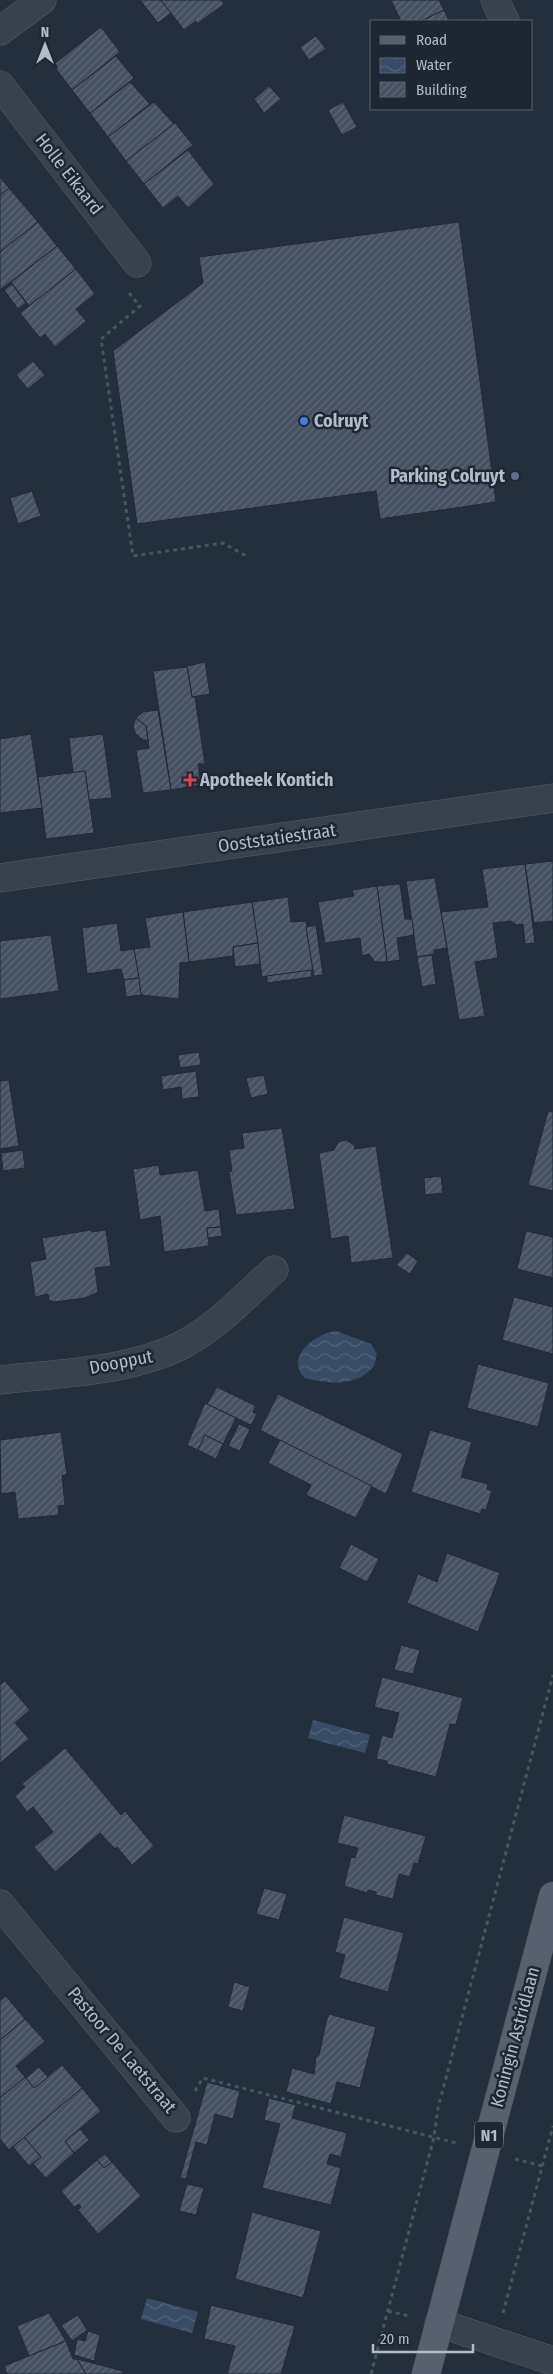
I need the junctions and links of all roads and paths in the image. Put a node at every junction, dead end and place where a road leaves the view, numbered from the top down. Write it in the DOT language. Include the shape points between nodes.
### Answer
graph roads {
  1 [pos="42,0"];
  2 [pos="495,0"];
  3 [pos="504,20"];
  4 [pos="0,31"];
  5 [pos="0,85"];
  6 [pos="135,260"];
  7 [pos="248,557"];
  8 [pos="553,798"];
  9 [pos="0,878"];
  10 [pos="274,1270"];
  11 [pos="0,1380"];
  12 [pos="553,1674"];
  13 [pos="553,1896"];
  14 [pos="0,1904"];
  15 [pos="176,2118"];
  16 [pos="553,2126"];
  17 [pos="434,2137"];
  18 [pos="439,2323"];
  19 [pos="495,2343"];
  20 [pos="553,2361"];
  21 [pos="371,2374"];
  22 [pos="426,2374"];
  1 -- 4 [label="street"];
  2 -- 3 [label="street"];
  5 -- 6 [label="street, Holle Eikaard"];
  6 -- 7 [label="path" via="113,274 140,306 101,338 133,556 224,543"];
  8 -- 9 [label="street, Ooststatiestraat"];
  10 -- 11 [label="street, Doopput" via="214,1323 184,1344 150,1360"];
  12 -- 17 [label="path" via="438,2108"];
  13 -- 18 [label="main road, Koningin Astridlaan / N1"];
  14 -- 15 [label="street, Pastoor De Laetstraat"];
  15 -- 17 [label="path, Pastoor De Laetstraat" via="203,2078"];
  16 -- 19 [label="path"];
  17 -- 21 [label="path"];
  18 -- 19 [label="street"];
  18 -- 22 [label="main road, Koningin Astridlaan / N1"];
  19 -- 20 [label="street"];
}
